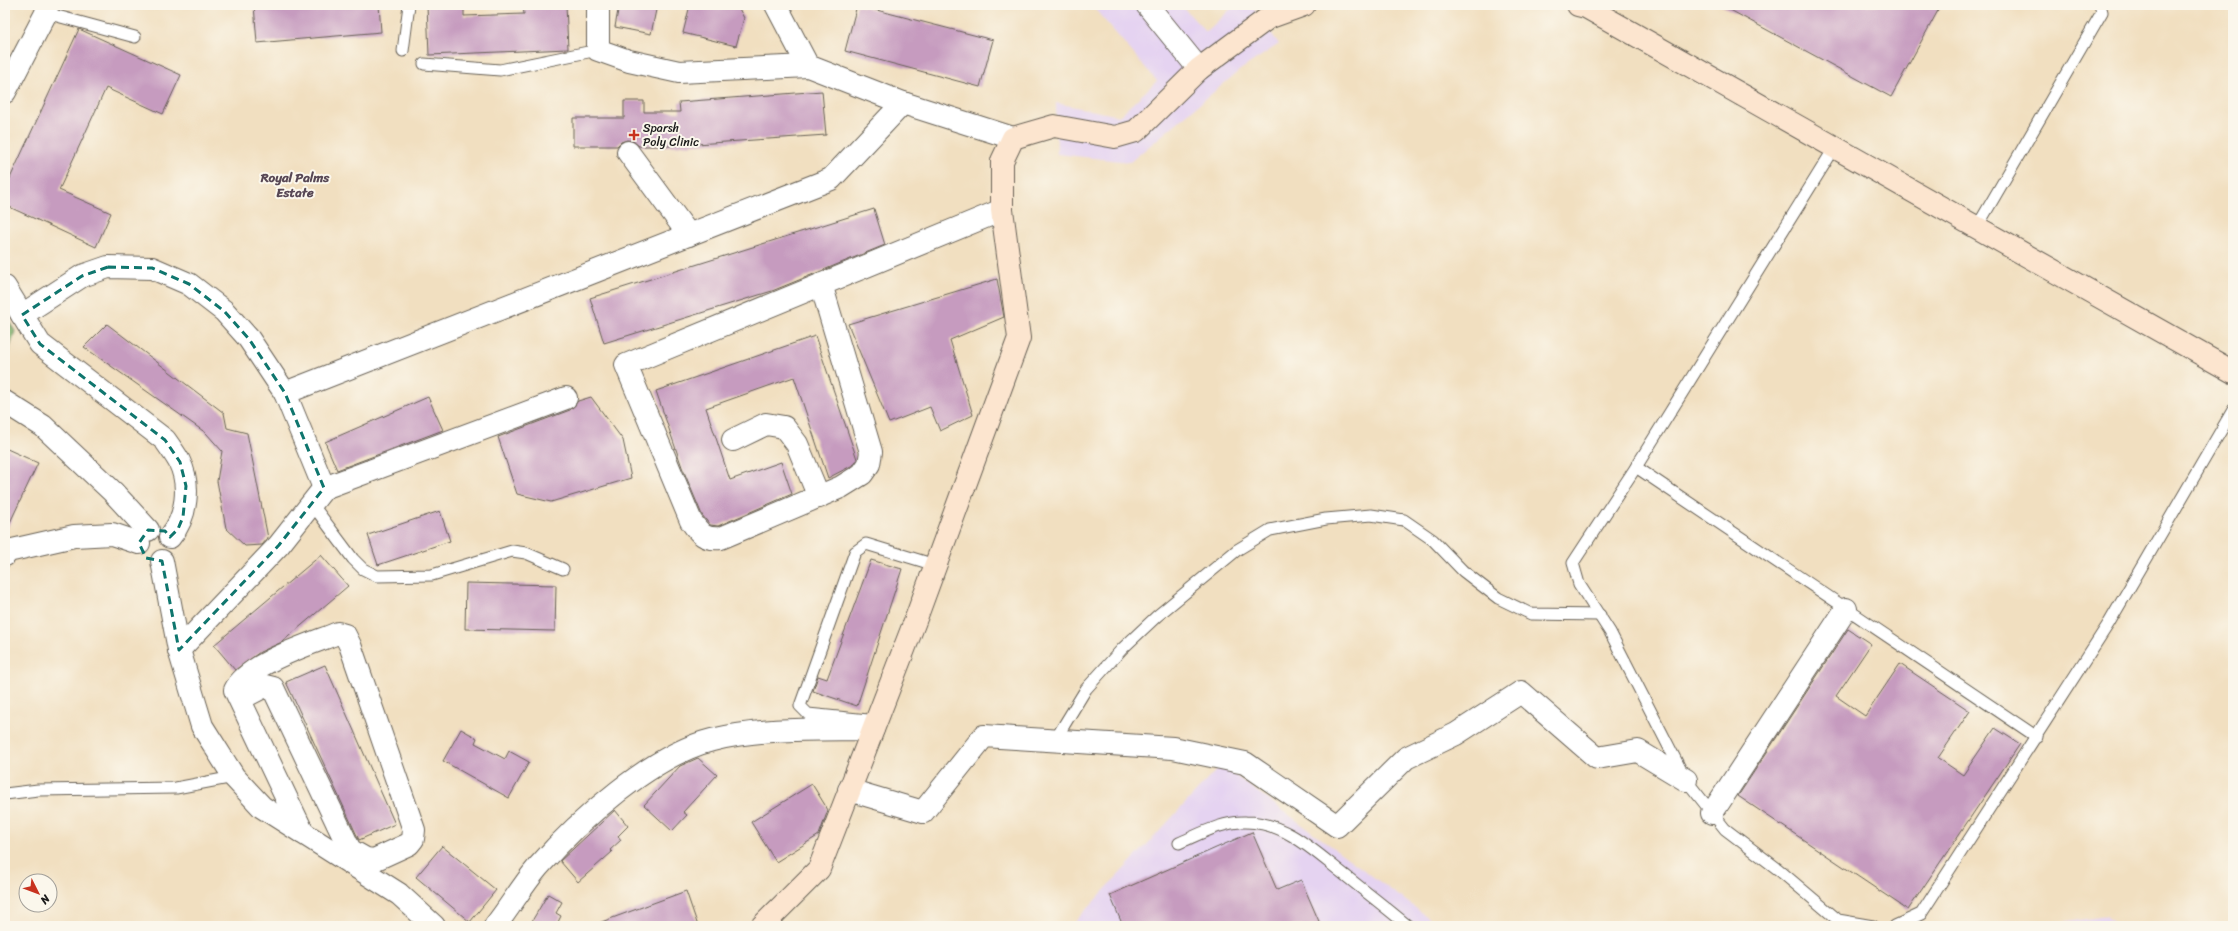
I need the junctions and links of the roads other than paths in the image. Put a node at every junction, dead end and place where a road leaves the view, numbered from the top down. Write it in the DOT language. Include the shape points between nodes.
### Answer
graph roads {
  1 [pos="409,5"];
  2 [pos="598,5"];
  3 [pos="776,5"];
  4 [pos="1147,5"];
  5 [pos="1304,5"];
  6 [pos="1578,5"];
  7 [pos="2100,5"];
  8 [pos="46,9"];
  9 [pos="135,37"];
  10 [pos="598,50"];
  11 [pos="404,51"];
  12 [pos="424,64"];
  13 [pos="808,66"];
  14 [pos="1199,69"];
  15 [pos="5,92"];
  16 [pos="903,103"];
  17 [pos="1013,138"];
  18 [pos="1835,147"];
  19 [pos="628,152"];
  20 [pos="1002,210"];
  21 [pos="1977,227"];
  22 [pos="689,235"];
  23 [pos="821,284"];
  24 [pos="5,287"];
  25 [pos="22,315"];
  26 [pos="2233,372"];
  27 [pos="285,393"];
  28 [pos="566,398"];
  29 [pos="5,402"];
  30 [pos="2233,410"];
  31 [pos="733,440"];
  32 [pos="1636,467"];
  33 [pos="318,496"];
  34 [pos="819,497"];
  35 [pos="144,537"];
  36 [pos="170,537"];
  37 [pos="5,554"];
  38 [pos="162,561"];
  39 [pos="935,565"];
  40 [pos="562,569"];
  41 [pos="1846,609"];
  42 [pos="1600,615"];
  43 [pos="179,650"];
  44 [pos="240,698"];
  45 [pos="874,725"];
  46 [pos="2036,738"];
  47 [pos="1055,740"];
  48 [pos="234,777"];
  49 [pos="1686,780"];
  50 [pos="849,790"];
  51 [pos="5,794"];
  52 [pos="1712,813"];
  53 [pos="303,833"];
  54 [pos="1179,843"];
  55 [pos="434,926"];
  56 [pos="495,926"];
  57 [pos="762,926"];
  58 [pos="1408,926"];
  59 [pos="1873,926"];
  60 [pos="1895,926"];
  1 -- 11 [label="lane"];
  2 -- 10 [label="street"];
  3 -- 13 [label="street"];
  4 -- 14 [label="street"];
  5 -- 14 [label="street" via="1268,18"];
  6 -- 18 [label="street" via="1586,7"];
  7 -- 21 [label="lane" via="2102,12"];
  8 -- 9 [label="lane"];
  8 -- 15 [label="street"];
  10 -- 12 [label="lane" via="500,70"];
  10 -- 13 [label="street" via="629,61 679,72"];
  13 -- 16 [label="street"];
  14 -- 17 [label="street" via="1136,130 1115,137 1054,126"];
  16 -- 17 [label="street"];
  16 -- 22 [label="street" via="831,179"];
  17 -- 20 [label="street" via="1002,161"];
  18 -- 21 [label="street"];
  18 -- 32 [label="lane"];
  19 -- 22 [label="street"];
  20 -- 23 [label="street"];
  20 -- 39 [label="street" via="1019,338"];
  21 -- 26 [label="street"];
  22 -- 27 [label="street"];
  23 -- 34 [label="street" via="871,452 869,464 862,474"];
  23 -- 34 [label="street" via="626,365 685,508 701,535 709,539 721,538"];
  24 -- 25 [label="street"];
  25 -- 27 [label="street" via="82,276 108,267 152,268 189,284 224,311 248,339"];
  25 -- 36 [label="street" via="40,344 165,440 180,462 186,486 183,518"];
  27 -- 33 [label="street"];
  28 -- 33 [label="street"];
  29 -- 35 [label="street" via="42,426 113,492"];
  30 -- 46 [label="lane" via="2109,623"];
  31 -- 34 [label="street" via="766,424 784,427 797,444"];
  32 -- 41 [label="lane"];
  32 -- 42 [label="lane" via="1573,563 1579,584"];
  33 -- 40 [label="lane" via="353,559 363,569 376,576 432,575 512,551 526,553"];
  33 -- 43 [label="street" via="279,545"];
  35 -- 36 [label="street" via="156,528 165,531"];
  35 -- 37 [label="street" via="112,534 74,536 8,551"];
  35 -- 38 [label="street" via="140,552 146,558"];
  36 -- 38 [label="street" via="172,546"];
  38 -- 43 [label="street"];
  39 -- 45 [label="street"];
  39 -- 45 [label="lane" via="866,544 855,552 800,706 808,714"];
  41 -- 46 [label="lane"];
  41 -- 52 [label="street"];
  42 -- 47 [label="lane" via="1531,614 1498,598 1463,570 1433,540 1404,520 1371,515 1326,519 1270,530 1236,550 1156,616 1122,649 1086,689"];
  42 -- 49 [label="lane"];
  43 -- 48 [label="street" via="202,726"];
  44 -- 44 [label="street" via="236,690 238,683 268,662 338,633 345,635 414,830 413,839 409,844 374,860 366,859 350,850 273,688 265,686"];
  44 -- 53 [label="street"];
  45 -- 50 [label="street"];
  45 -- 56 [label="street" via="771,730 712,740 672,754 589,816 538,868"];
  46 -- 60 [label="lane" via="1921,914"];
  47 -- 49 [label="street" via="1173,748 1245,763 1337,826 1406,758 1456,734 1521,692 1597,758 1638,751"];
  47 -- 50 [label="street" via="984,736 923,812"];
  48 -- 51 [label="lane" via="176,788 38,790"];
  48 -- 53 [label="street" via="262,807"];
  49 -- 52 [label="lane"];
  50 -- 57 [label="street" via="819,870"];
  52 -- 59 [label="lane" via="1725,829 1838,920"];
  53 -- 55 [label="street" via="399,894"];
  54 -- 58 [label="lane" via="1215,828 1245,822 1270,825 1292,835 1313,850"];
}
